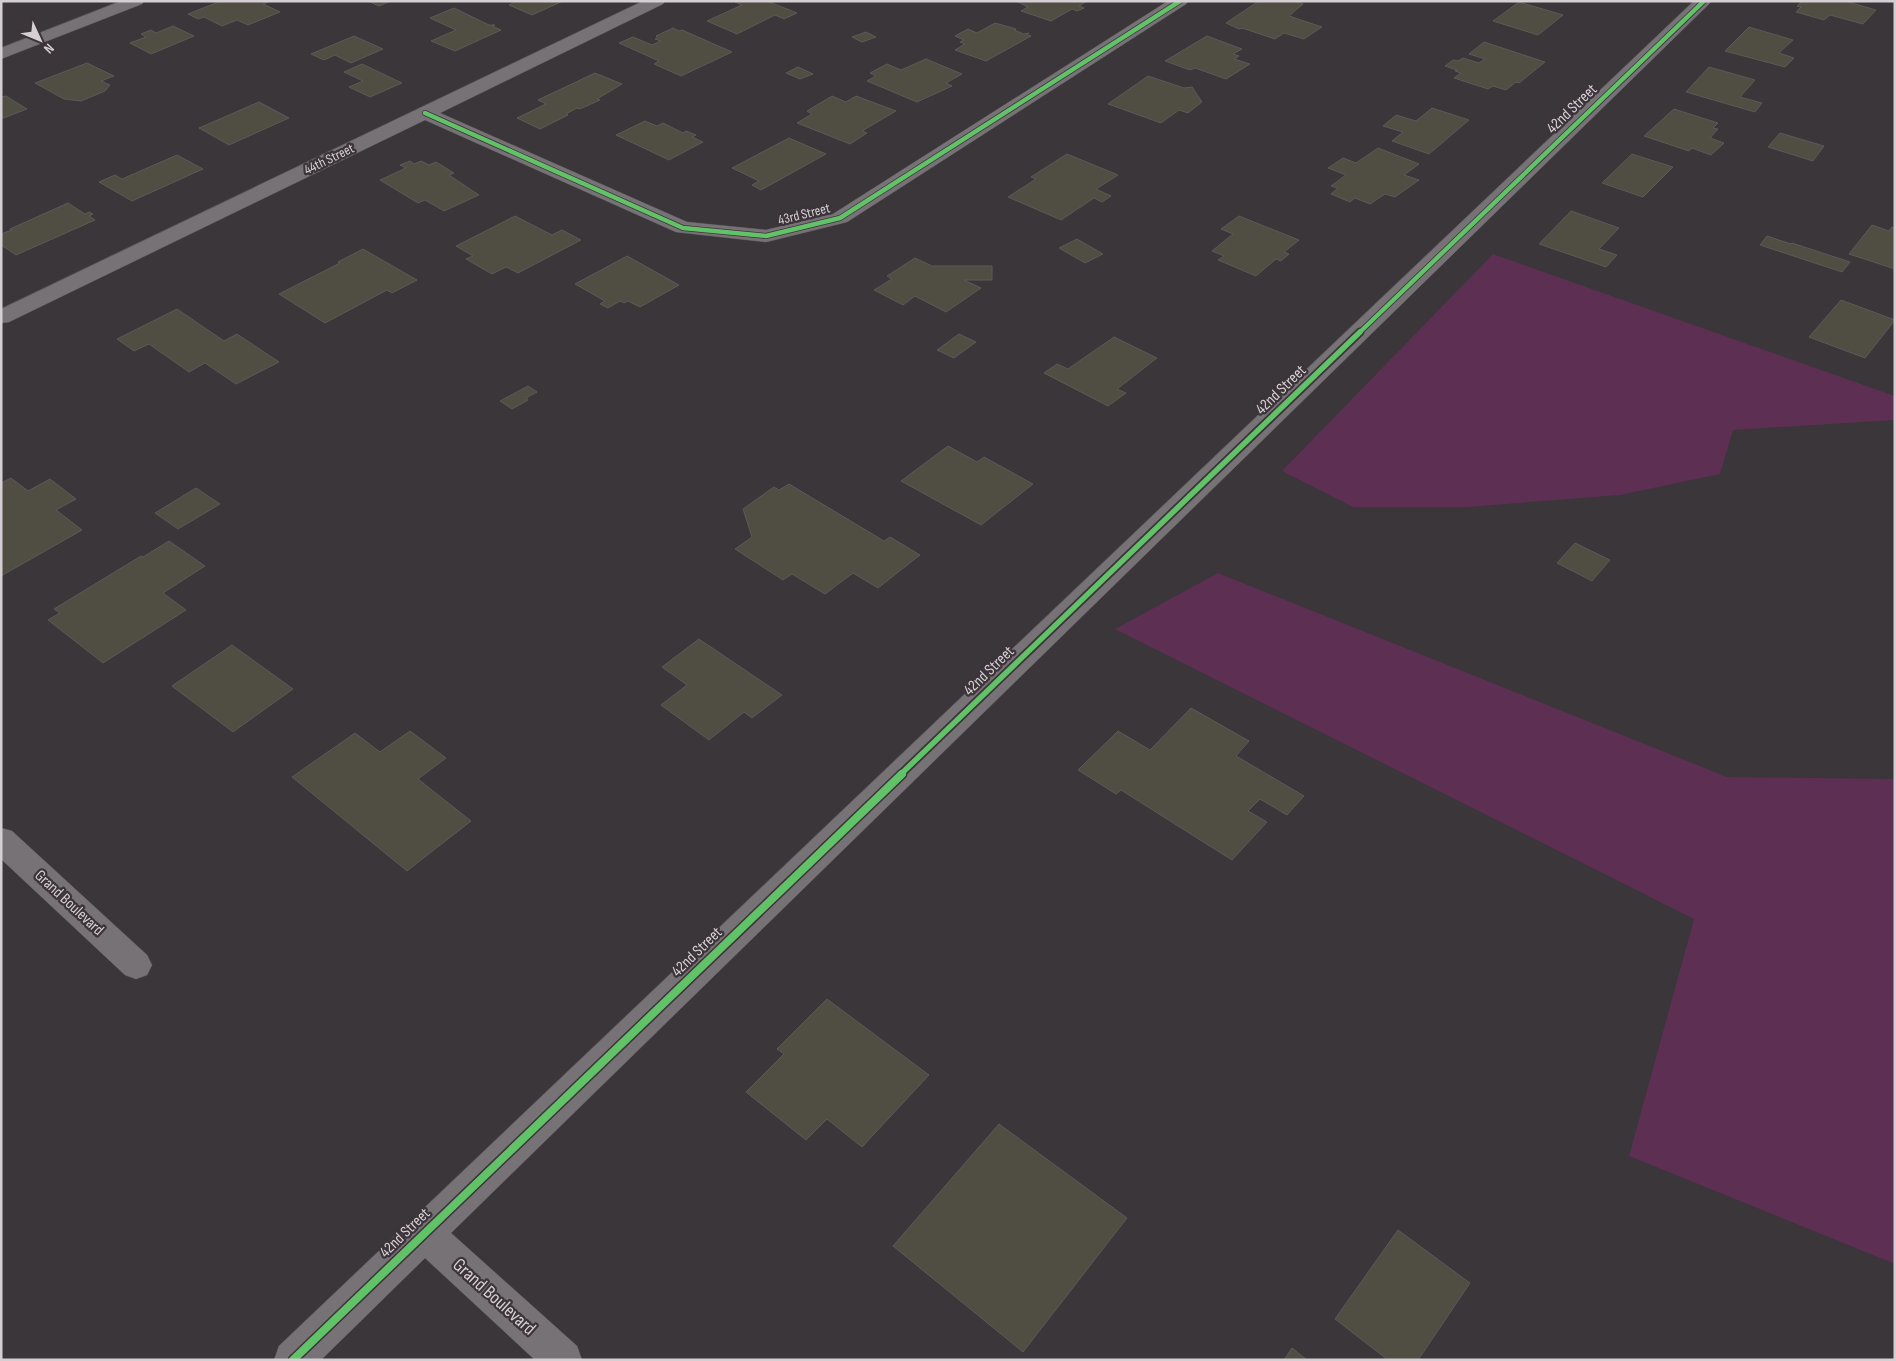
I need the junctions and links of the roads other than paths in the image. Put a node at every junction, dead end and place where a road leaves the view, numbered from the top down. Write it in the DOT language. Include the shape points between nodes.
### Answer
graph roads {
  1 [pos="136,1"];
  2 [pos="657,1"];
  3 [pos="1180,1"];
  4 [pos="1704,1"];
  5 [pos="1,54"];
  6 [pos="425,113"];
  7 [pos="1,317"];
  8 [pos="1,840"];
  9 [pos="136,965"];
  10 [pos="425,1234"];
  11 [pos="292,1360"];
  12 [pos="563,1360"];
  1 -- 5 [label="street"];
  2 -- 6 [label="street, 44th Street"];
  3 -- 6 [label="street, 43rd Street" via="840,218 766,236 683,228"];
  4 -- 10 [label="street, 42nd Street"];
  6 -- 7 [label="street, 44th Street"];
  8 -- 9 [label="street, Grand Boulevard"];
  10 -- 11 [label="street, 42nd Street"];
  10 -- 12 [label="street, Grand Boulevard"];
}
